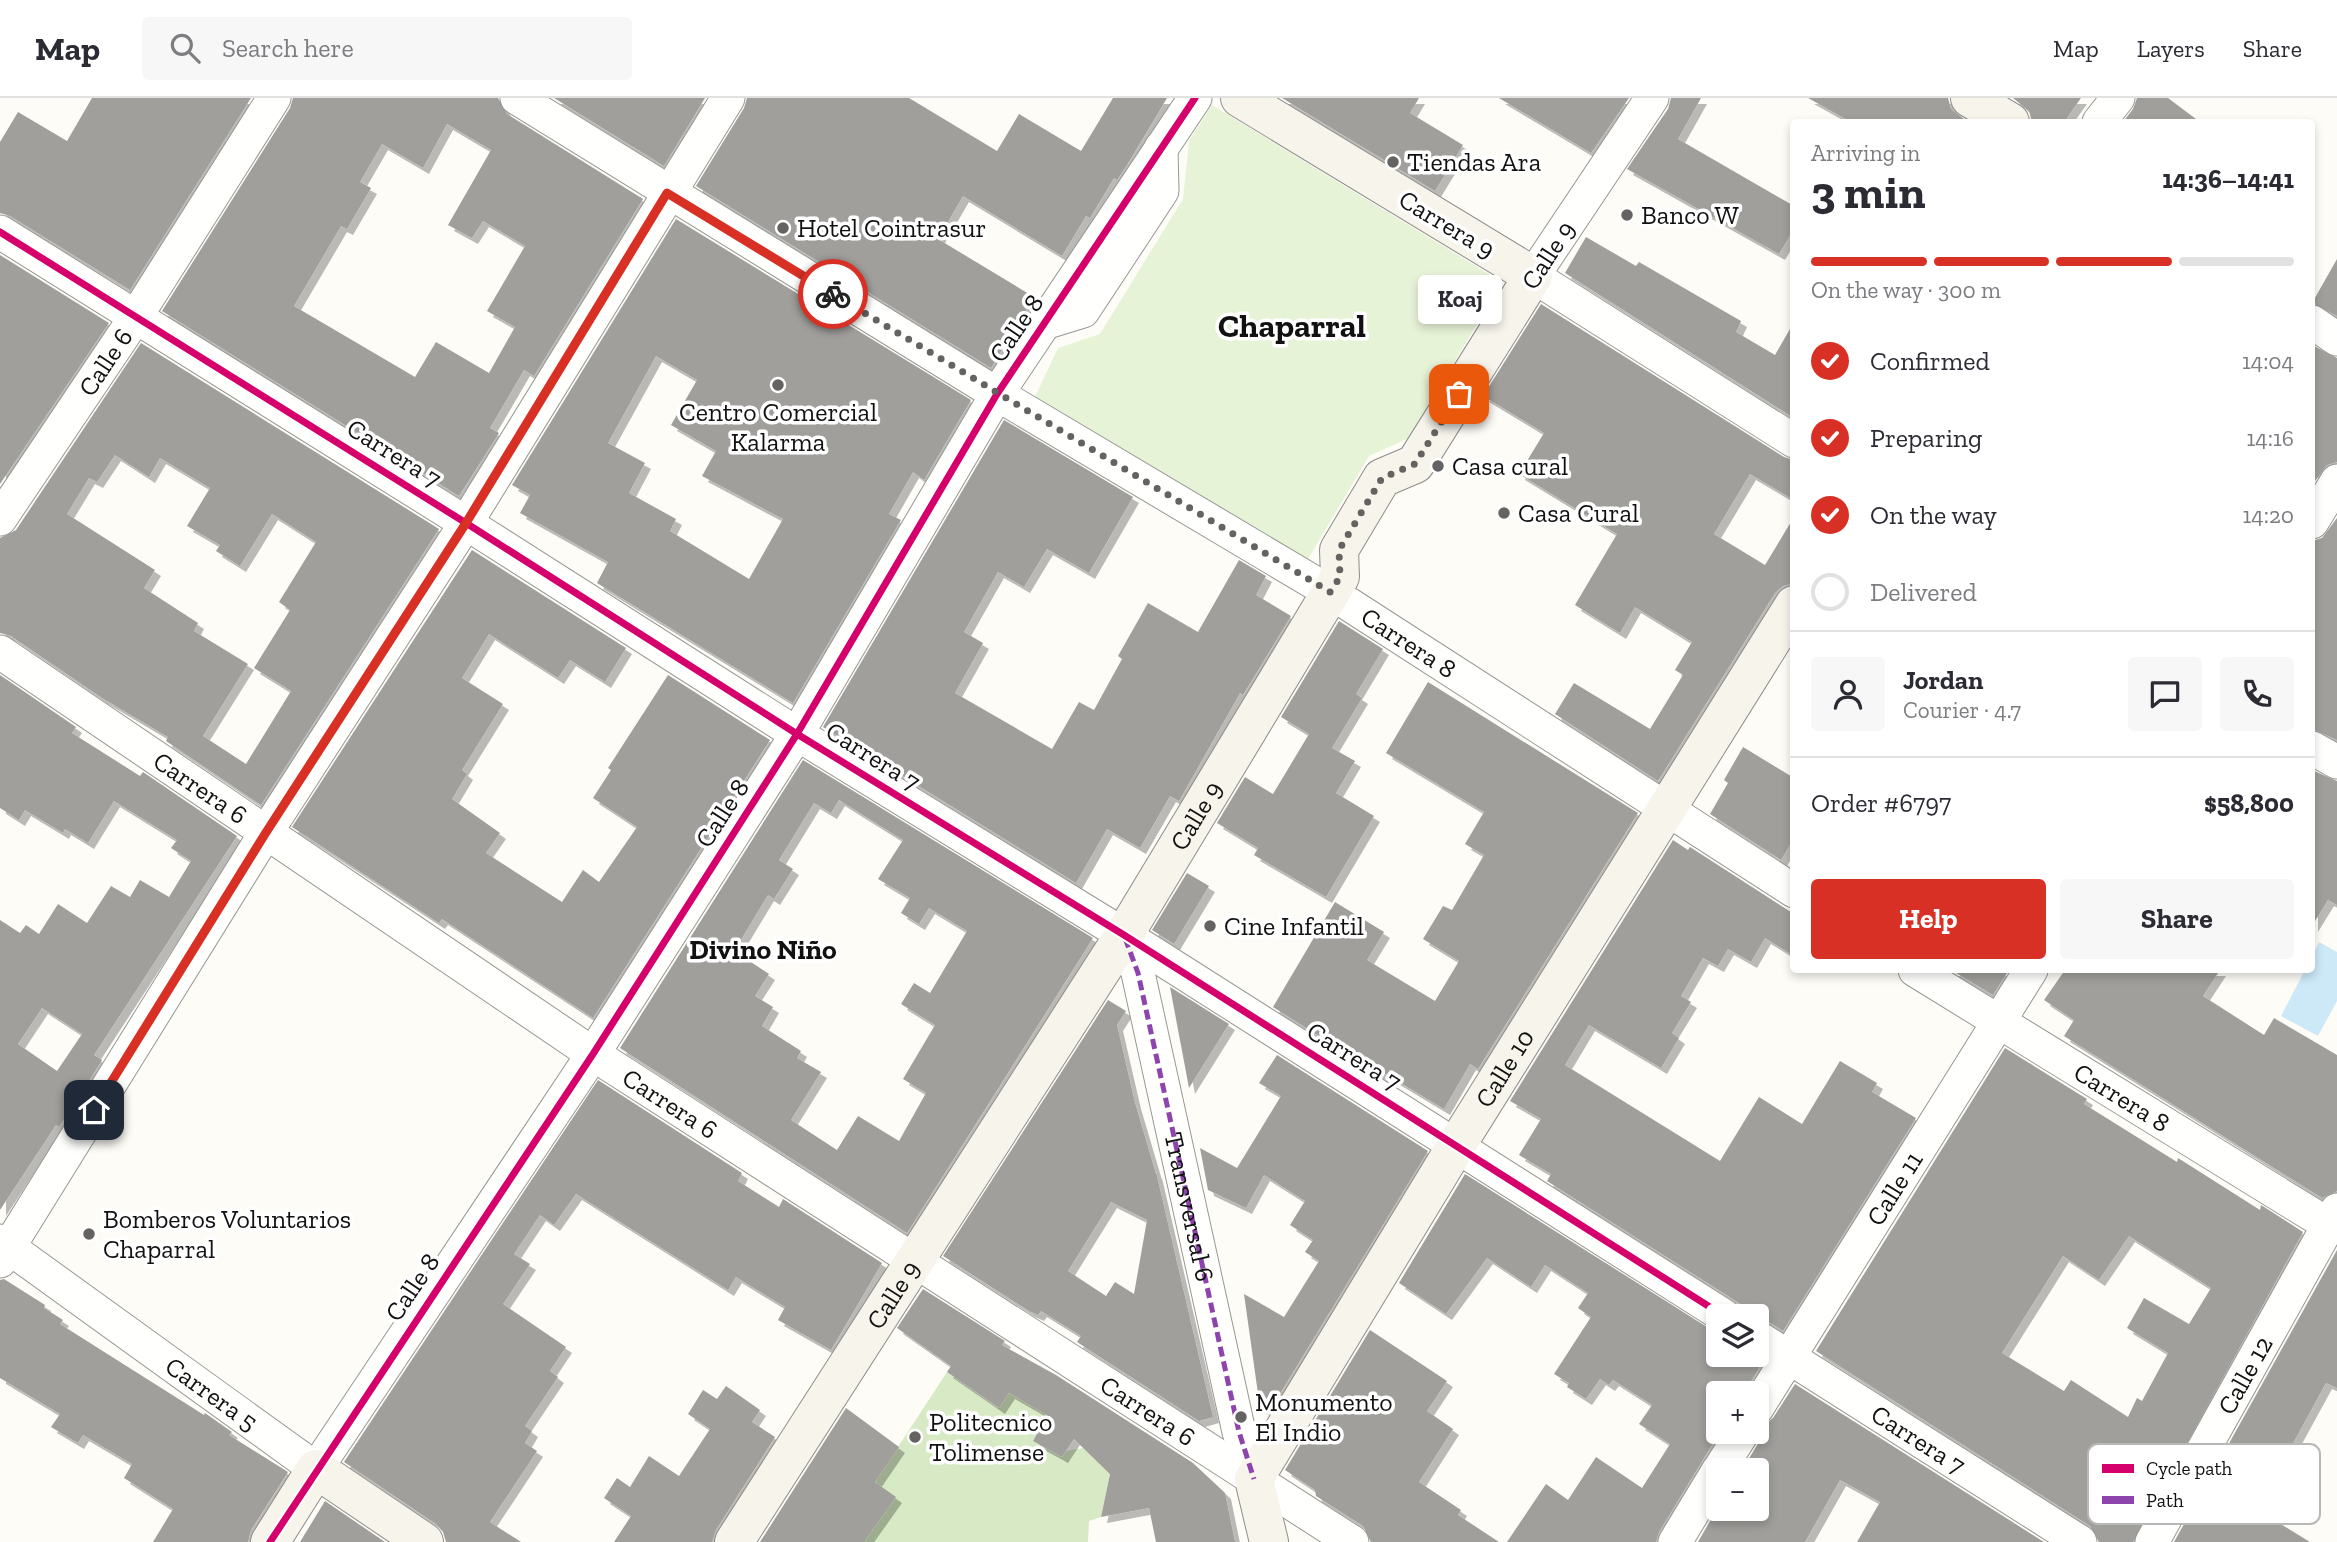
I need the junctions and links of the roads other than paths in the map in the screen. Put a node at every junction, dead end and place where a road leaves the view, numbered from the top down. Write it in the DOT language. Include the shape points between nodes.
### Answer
graph roads {
  1 [pos="274,98"];
  2 [pos="517,98"];
  3 [pos="728,98"];
  4 [pos="1195,98"];
  5 [pos="1240,98"];
  6 [pos="1652,98"];
  7 [pos="1970,98"];
  8 [pos="2118,98"];
  9 [pos="2005,119"];
  10 [pos="2101,119"];
  11 [pos="667,193"];
  12 [pos="0,232"];
  13 [pos="1533,276"];
  14 [pos="135,318"];
  15 [pos="2315,324"];
  16 [pos="2337,339"];
  17 [pos="997,394"];
  18 [pos="1790,438"];
  19 [pos="2337,481"];
  20 [pos="2315,517"];
  21 [pos="0,519"];
  22 [pos="466,523"];
  23 [pos="1330,592"];
  24 [pos="1790,611"];
  25 [pos="0,652"];
  26 [pos="797,734"];
  27 [pos="2315,750"];
  28 [pos="2337,762"];
  29 [pos="1667,810"];
  30 [pos="265,834"];
  31 [pos="1790,888"];
  32 [pos="1124,935"];
  33 [pos="1920,973"];
  34 [pos="2029,973"];
  35 [pos="1997,1022"];
  36 [pos="593,1054"];
  37 [pos="1456,1146"];
  38 [pos="2333,1217"];
  39 [pos="3,1250"];
  40 [pos="914,1262"];
  41 [pos="1706,1305"];
  42 [pos="1769,1345"];
  43 [pos="1788,1357"];
  44 [pos="1769,1388"];
  45 [pos="2207,1444"];
  46 [pos="316,1469"];
  47 [pos="1254,1479"];
  48 [pos="1706,1492"];
  49 [pos="2162,1524"];
  50 [pos="270,1542"];
  51 [pos="424,1542"];
  52 [pos="734,1542"];
  53 [pos="1269,1542"];
  54 [pos="1352,1542"];
  55 [pos="1675,1542"];
  56 [pos="2080,1542"];
  57 [pos="2152,1542"];
  1 -- 14 [label="street, Calle 6"];
  2 -- 11 [label="street, Carrera 8"];
  3 -- 11 [label="street"];
  4 -- 17 [label="street, Calle 8"];
  5 -- 13 [label="main road, Carrera 9"];
  6 -- 13 [label="street, Calle 9"];
  7 -- 9 [label="main road"];
  8 -- 10 [label="street"];
  11 -- 17 [label="street, Carrera 8"];
  11 -- 22 [label="street"];
  12 -- 14 [label="street, Carrera 7"];
  13 -- 18 [label="street, Carrera 9"];
  13 -- 23 [label="main road, Calle 9" via="1415,464 1382,478 1339,550 1340,577"];
  14 -- 21 [label="street, Calle 6"];
  14 -- 22 [label="street, Carrera 7"];
  15 -- 16 [label="street"];
  17 -- 23 [label="street, Carrera 8"];
  17 -- 26 [label="street, Calle 8"];
  19 -- 20 [label="street"];
  22 -- 26 [label="street, Carrera 7"];
  22 -- 30 [label="street"];
  23 -- 29 [label="street, Carrera 8"];
  23 -- 32 [label="main road, Calle 9"];
  24 -- 29 [label="main road, Calle 10"];
  25 -- 30 [label="street, Carrera 6"];
  26 -- 32 [label="street, Carrera 7"];
  26 -- 36 [label="street, Calle 8"];
  27 -- 28 [label="street"];
  29 -- 31 [label="street, Carrera 8"];
  29 -- 37 [label="main road, Calle 10"];
  30 -- 36 [label="street, Carrera 6"];
  30 -- 39 [label="street"];
  32 -- 37 [label="street, Carrera 7"];
  32 -- 40 [label="main road, Calle 9"];
  32 -- 47 [label="street, Transversal 6" via="1138,973 1239,1432"];
  33 -- 35 [label="street, Carrera 8"];
  34 -- 35 [label="street, Calle 11"];
  35 -- 38 [label="street, Carrera 8"];
  35 -- 43 [label="street, Calle 11"];
  36 -- 40 [label="street, Carrera 6"];
  36 -- 46 [label="street, Calle 8"];
  37 -- 41 [label="street, Carrera 7"];
  37 -- 47 [label="main road, Calle 10"];
  38 -- 45 [label="street, Calle 12"];
  39 -- 46 [label="street, Carrera 5"];
  40 -- 47 [label="street, Carrera 6"];
  40 -- 52 [label="main road, Calle 9"];
  42 -- 43 [label="street, Carrera 7"];
  43 -- 44 [label="street, Calle 11"];
  43 -- 56 [label="street, Carrera 7"];
  46 -- 50 [label="main road, Calle 8"];
  46 -- 51 [label="main road, Carrera 5"];
  47 -- 53 [label="main road"];
  47 -- 54 [label="street, Carrera 6"];
  48 -- 55 [label="street"];
  49 -- 57 [label="street, Calle 12"];
}
